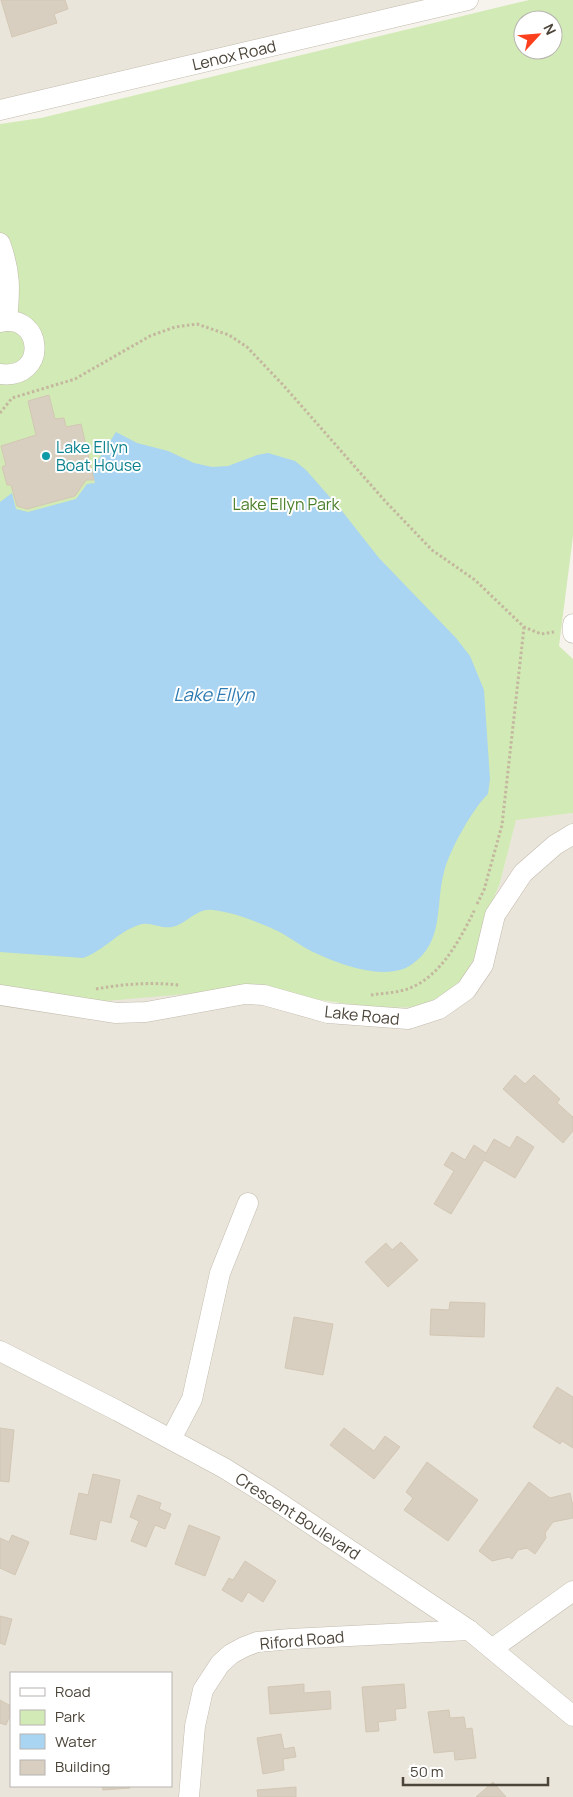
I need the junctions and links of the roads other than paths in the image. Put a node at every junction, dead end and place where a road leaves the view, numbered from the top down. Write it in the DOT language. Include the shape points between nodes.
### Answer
graph roads {
  1 [pos="468,0"];
  2 [pos="0,110"];
  3 [pos="0,243"];
  4 [pos="3,321"];
  5 [pos="0,374"];
  6 [pos="573,834"];
  7 [pos="0,995"];
  8 [pos="248,1203"];
  9 [pos="0,1351"];
  10 [pos="171,1439"];
  11 [pos="573,1591"];
  12 [pos="469,1630"];
  13 [pos="492,1649"];
  14 [pos="573,1716"];
  15 [pos="189,1797"];
  1 -- 2 [label="street, Lenox Road"];
  3 -- 4 [label="street" via="7,262 10,291"];
  4 -- 5 [label="street" via="15,322 29,331 34,338 34,355 31,363 18,373"];
  6 -- 7 [label="street, Lake Road" via="555,844 523,874 495,915 483,965 466,990 439,1009 408,1019 328,1013 264,995 245,994 146,1012 116,1013"];
  8 -- 10 [label="street" via="220,1273 192,1399"];
  9 -- 10 [label="street, Crescent Boulevard"];
  10 -- 12 [label="street, Crescent Boulevard" via="269,1496"];
  11 -- 13 [label="street"];
  12 -- 13 [label="street, Crescent Boulevard"];
  12 -- 15 [label="street, Riford Road" via="257,1642 231,1654 220,1664 203,1690 195,1726"];
  13 -- 14 [label="street, Crescent Boulevard"];
}
